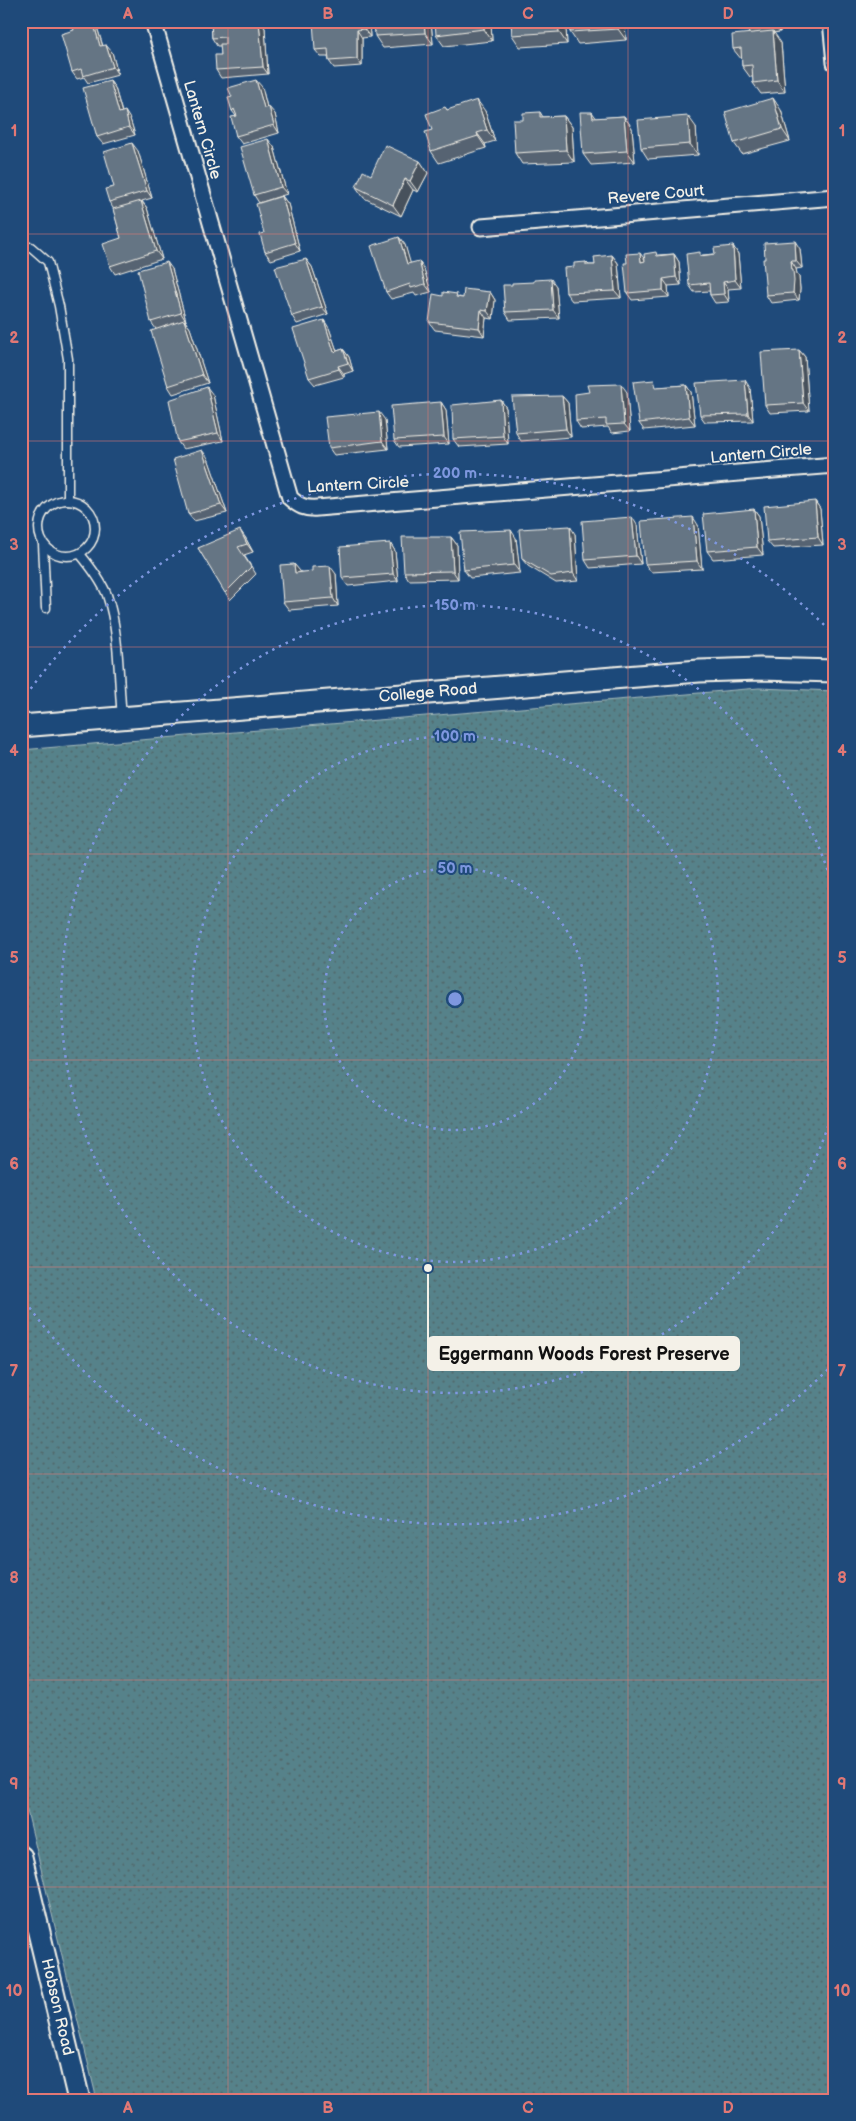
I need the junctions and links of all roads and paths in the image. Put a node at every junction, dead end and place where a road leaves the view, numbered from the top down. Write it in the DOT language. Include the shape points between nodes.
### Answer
graph roads {
  1 [pos="153,21"];
  2 [pos="831,21"];
  3 [pos="835,63"];
  4 [pos="835,197"];
  5 [pos="481,227"];
  6 [pos="21,247"];
  7 [pos="835,465"];
  8 [pos="68,500"];
  9 [pos="43,544"];
  10 [pos="80,554"];
  11 [pos="46,608"];
  12 [pos="835,671"];
  13 [pos="122,718"];
  14 [pos="21,726"];
  15 [pos="21,1856"];
  16 [pos="79,2100"];
  1 -- 7 [label="street, Lantern Circle" via="290,498 298,505 317,508"];
  2 -- 3 [label="street"];
  4 -- 5 [label="street, Revere Court"];
  6 -- 8 [label="lane" via="31,247 48,262 59,306 68,358"];
  8 -- 9 [label="lane" via="58,501 42,514 39,535"];
  8 -- 10 [label="lane" via="88,509 94,522 91,544"];
  9 -- 10 [label="lane" via="60,556"];
  9 -- 11 [label="lane"];
  10 -- 13 [label="lane" via="106,594 115,626"];
  12 -- 13 [label="main road, College Road" via="699,671"];
  13 -- 14 [label="main road, College Road"];
  15 -- 16 [label="main road, Hobson Road"];
}
